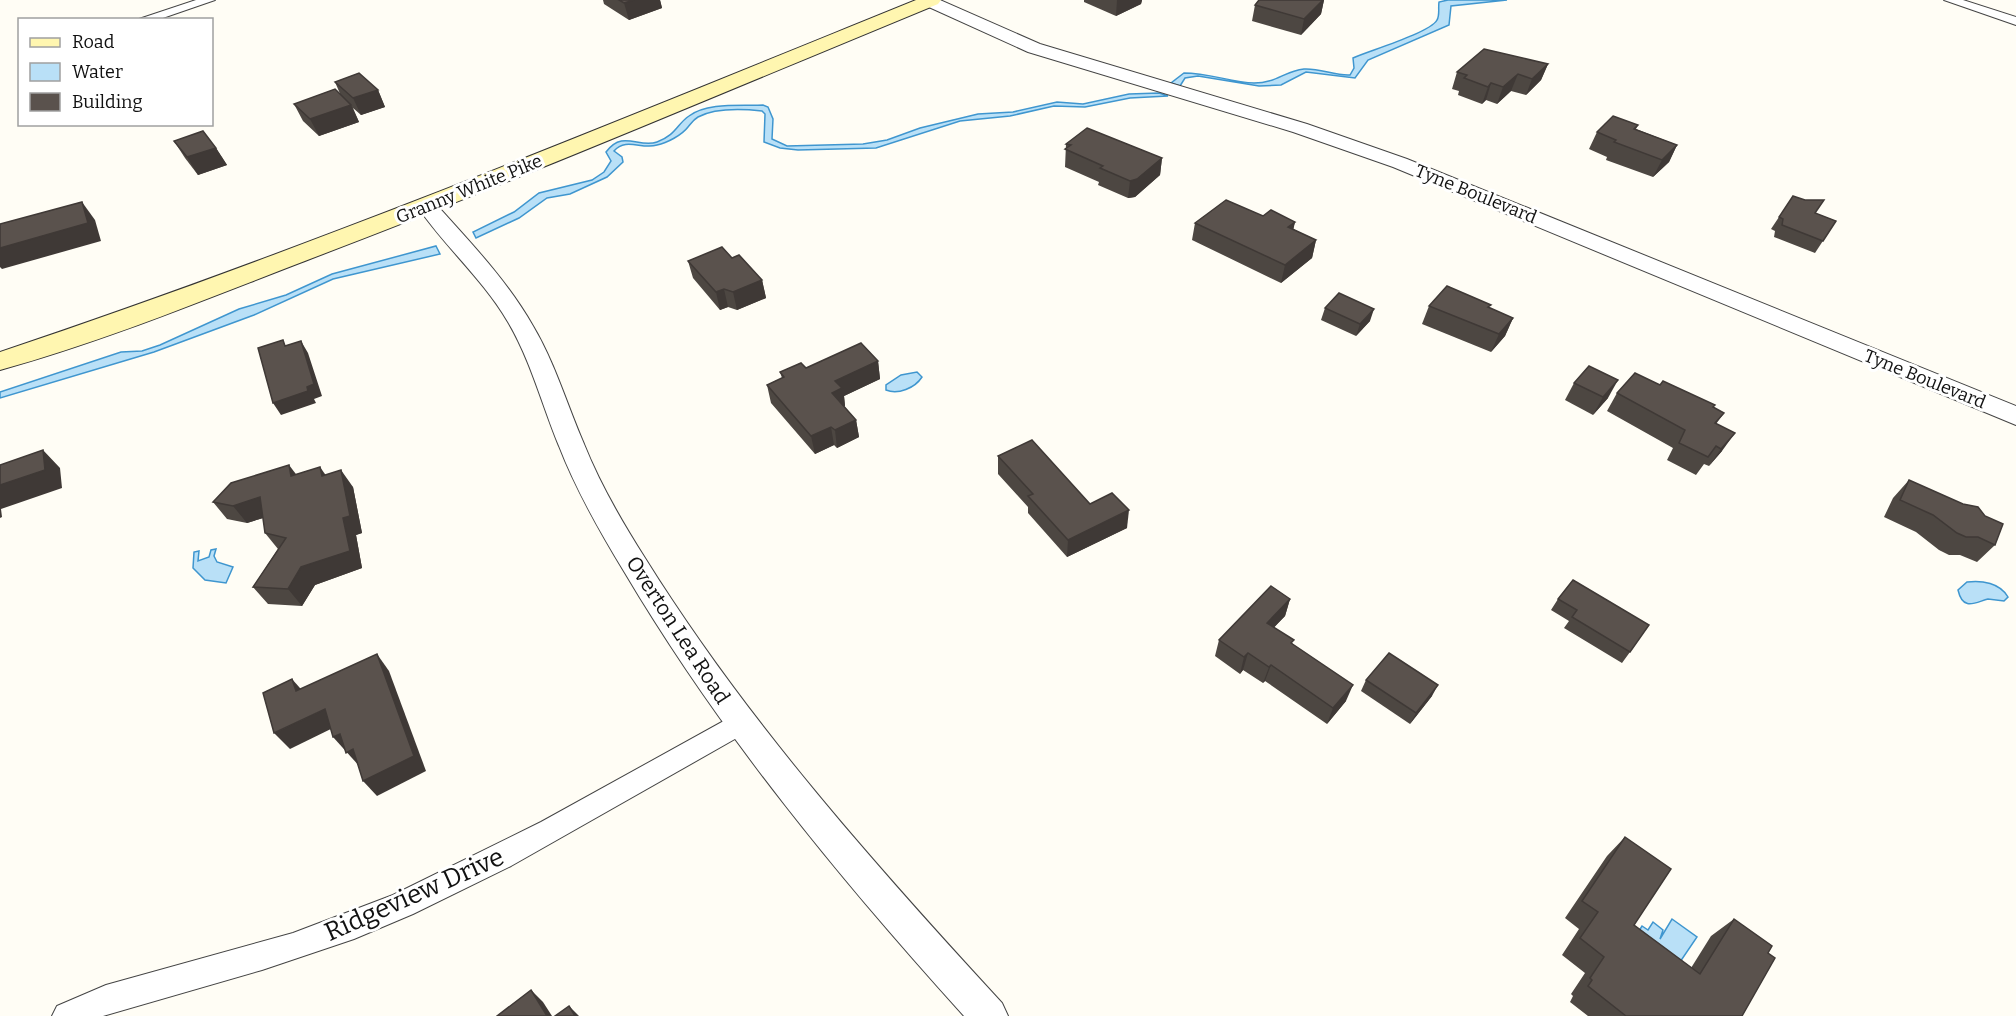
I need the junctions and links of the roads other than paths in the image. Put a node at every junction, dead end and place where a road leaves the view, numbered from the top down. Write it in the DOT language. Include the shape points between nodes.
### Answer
graph roads {
  1 [pos="209,0"];
  2 [pos="928,0"];
  3 [pos="1950,0"];
  4 [pos="149,18"];
  5 [pos="2016,21"];
  6 [pos="428,206"];
  7 [pos="0,361"];
  8 [pos="2016,416"];
  9 [pos="740,723"];
  10 [pos="67,1016"];
  11 [pos="988,1016"];
  1 -- 4 [label="street"];
  2 -- 6 [label="main road, Granny White Pike"];
  2 -- 8 [label="street, Tyne Boulevard" via="1035,48 1300,128 1400,164"];
  3 -- 5 [label="street"];
  6 -- 7 [label="main road, Granny White Pike" via="177,302"];
  6 -- 9 [label="street, Overton Lea Road" via="518,321 599,504 664,611"];
  9 -- 10 [label="street, Ridgeview Drive" via="459,878 374,917 106,1000"];
  9 -- 11 [label="street, Overton Lea Road" via="864,878"];
}
